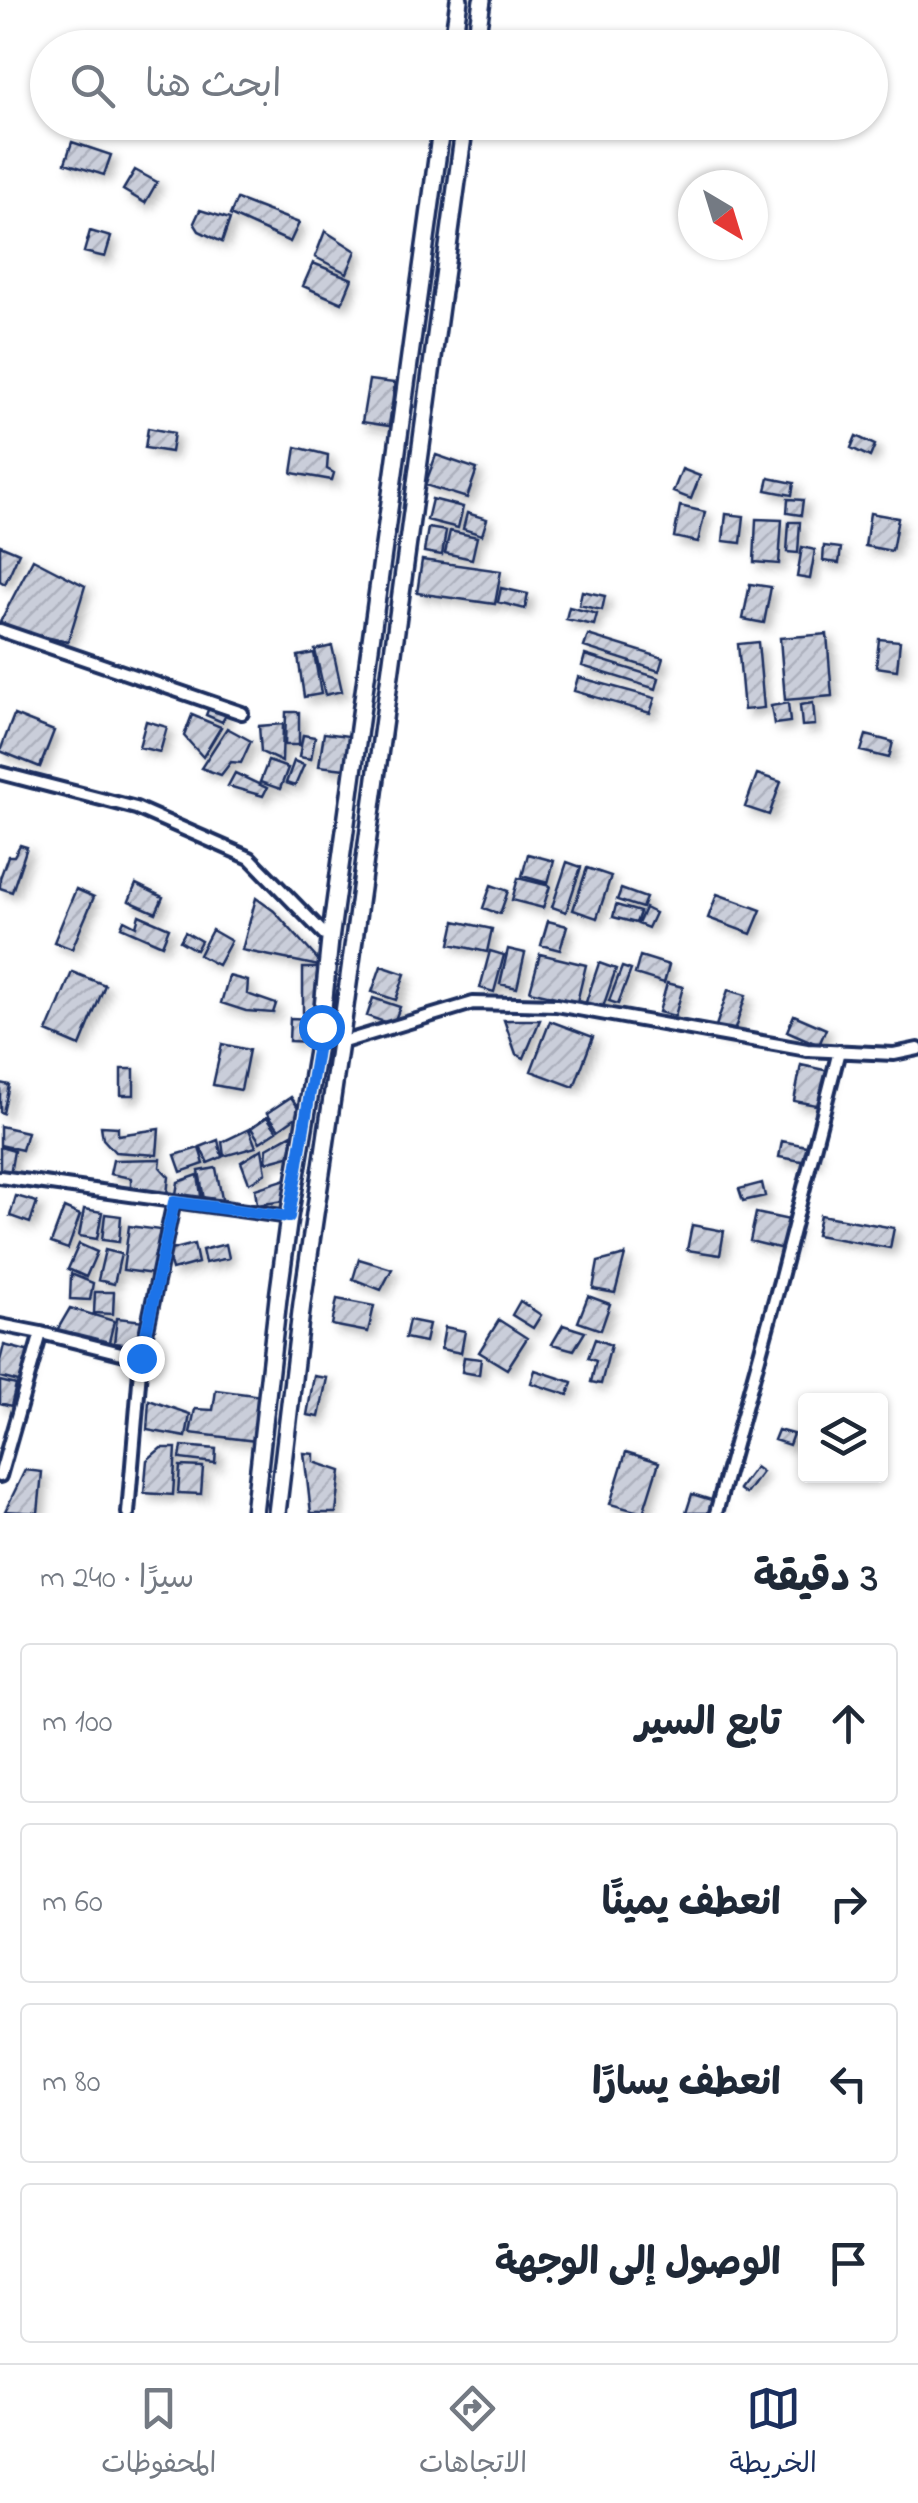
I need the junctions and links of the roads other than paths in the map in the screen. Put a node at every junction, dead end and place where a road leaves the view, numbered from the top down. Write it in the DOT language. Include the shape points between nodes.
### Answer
graph roads {
  1 [pos="458,0"];
  2 [pos="482,0"];
  3 [pos="454,30"];
  4 [pos="478,30"];
  5 [pos="440,140"];
  6 [pos="463,140"];
  7 [pos="0,630"];
  8 [pos="242,713"];
  9 [pos="0,773"];
  10 [pos="335,901"];
  11 [pos="359,902"];
  12 [pos="330,940"];
  13 [pos="340,1043"];
  14 [pos="918,1049"];
  15 [pos="839,1051"];
  16 [pos="0,1177"];
  17 [pos="174,1202"];
  18 [pos="289,1217"];
  19 [pos="278,1298"];
  20 [pos="302,1303"];
  21 [pos="0,1325"];
  22 [pos="41,1333"];
  23 [pos="141,1358"];
  24 [pos="0,1476"];
  25 [pos="128,1513"];
  26 [pos="254,1513"];
  27 [pos="277,1513"];
  28 [pos="716,1513"];
  1 -- 3 [label="main road"];
  2 -- 4 [label="main road"];
  5 -- 10 [label="main road"];
  6 -- 11 [label="main road"];
  7 -- 8 [label="street"];
  9 -- 12 [label="street" via="136,808 250,858"];
  10 -- 11 [label="main road"];
  10 -- 12 [label="main road"];
  11 -- 13 [label="main road"];
  12 -- 18 [label="main road"];
  13 -- 15 [label="street" via="472,1003 556,1006"];
  13 -- 20 [label="main road"];
  14 -- 15 [label="street"];
  15 -- 28 [label="street"];
  16 -- 17 [label="street"];
  17 -- 18 [label="street"];
  17 -- 23 [label="street"];
  18 -- 19 [label="main road"];
  19 -- 20 [label="main road"];
  19 -- 26 [label="main road"];
  20 -- 27 [label="main road"];
  21 -- 22 [label="street"];
  22 -- 23 [label="street"];
  22 -- 24 [label="street"];
  23 -- 25 [label="street"];
}
